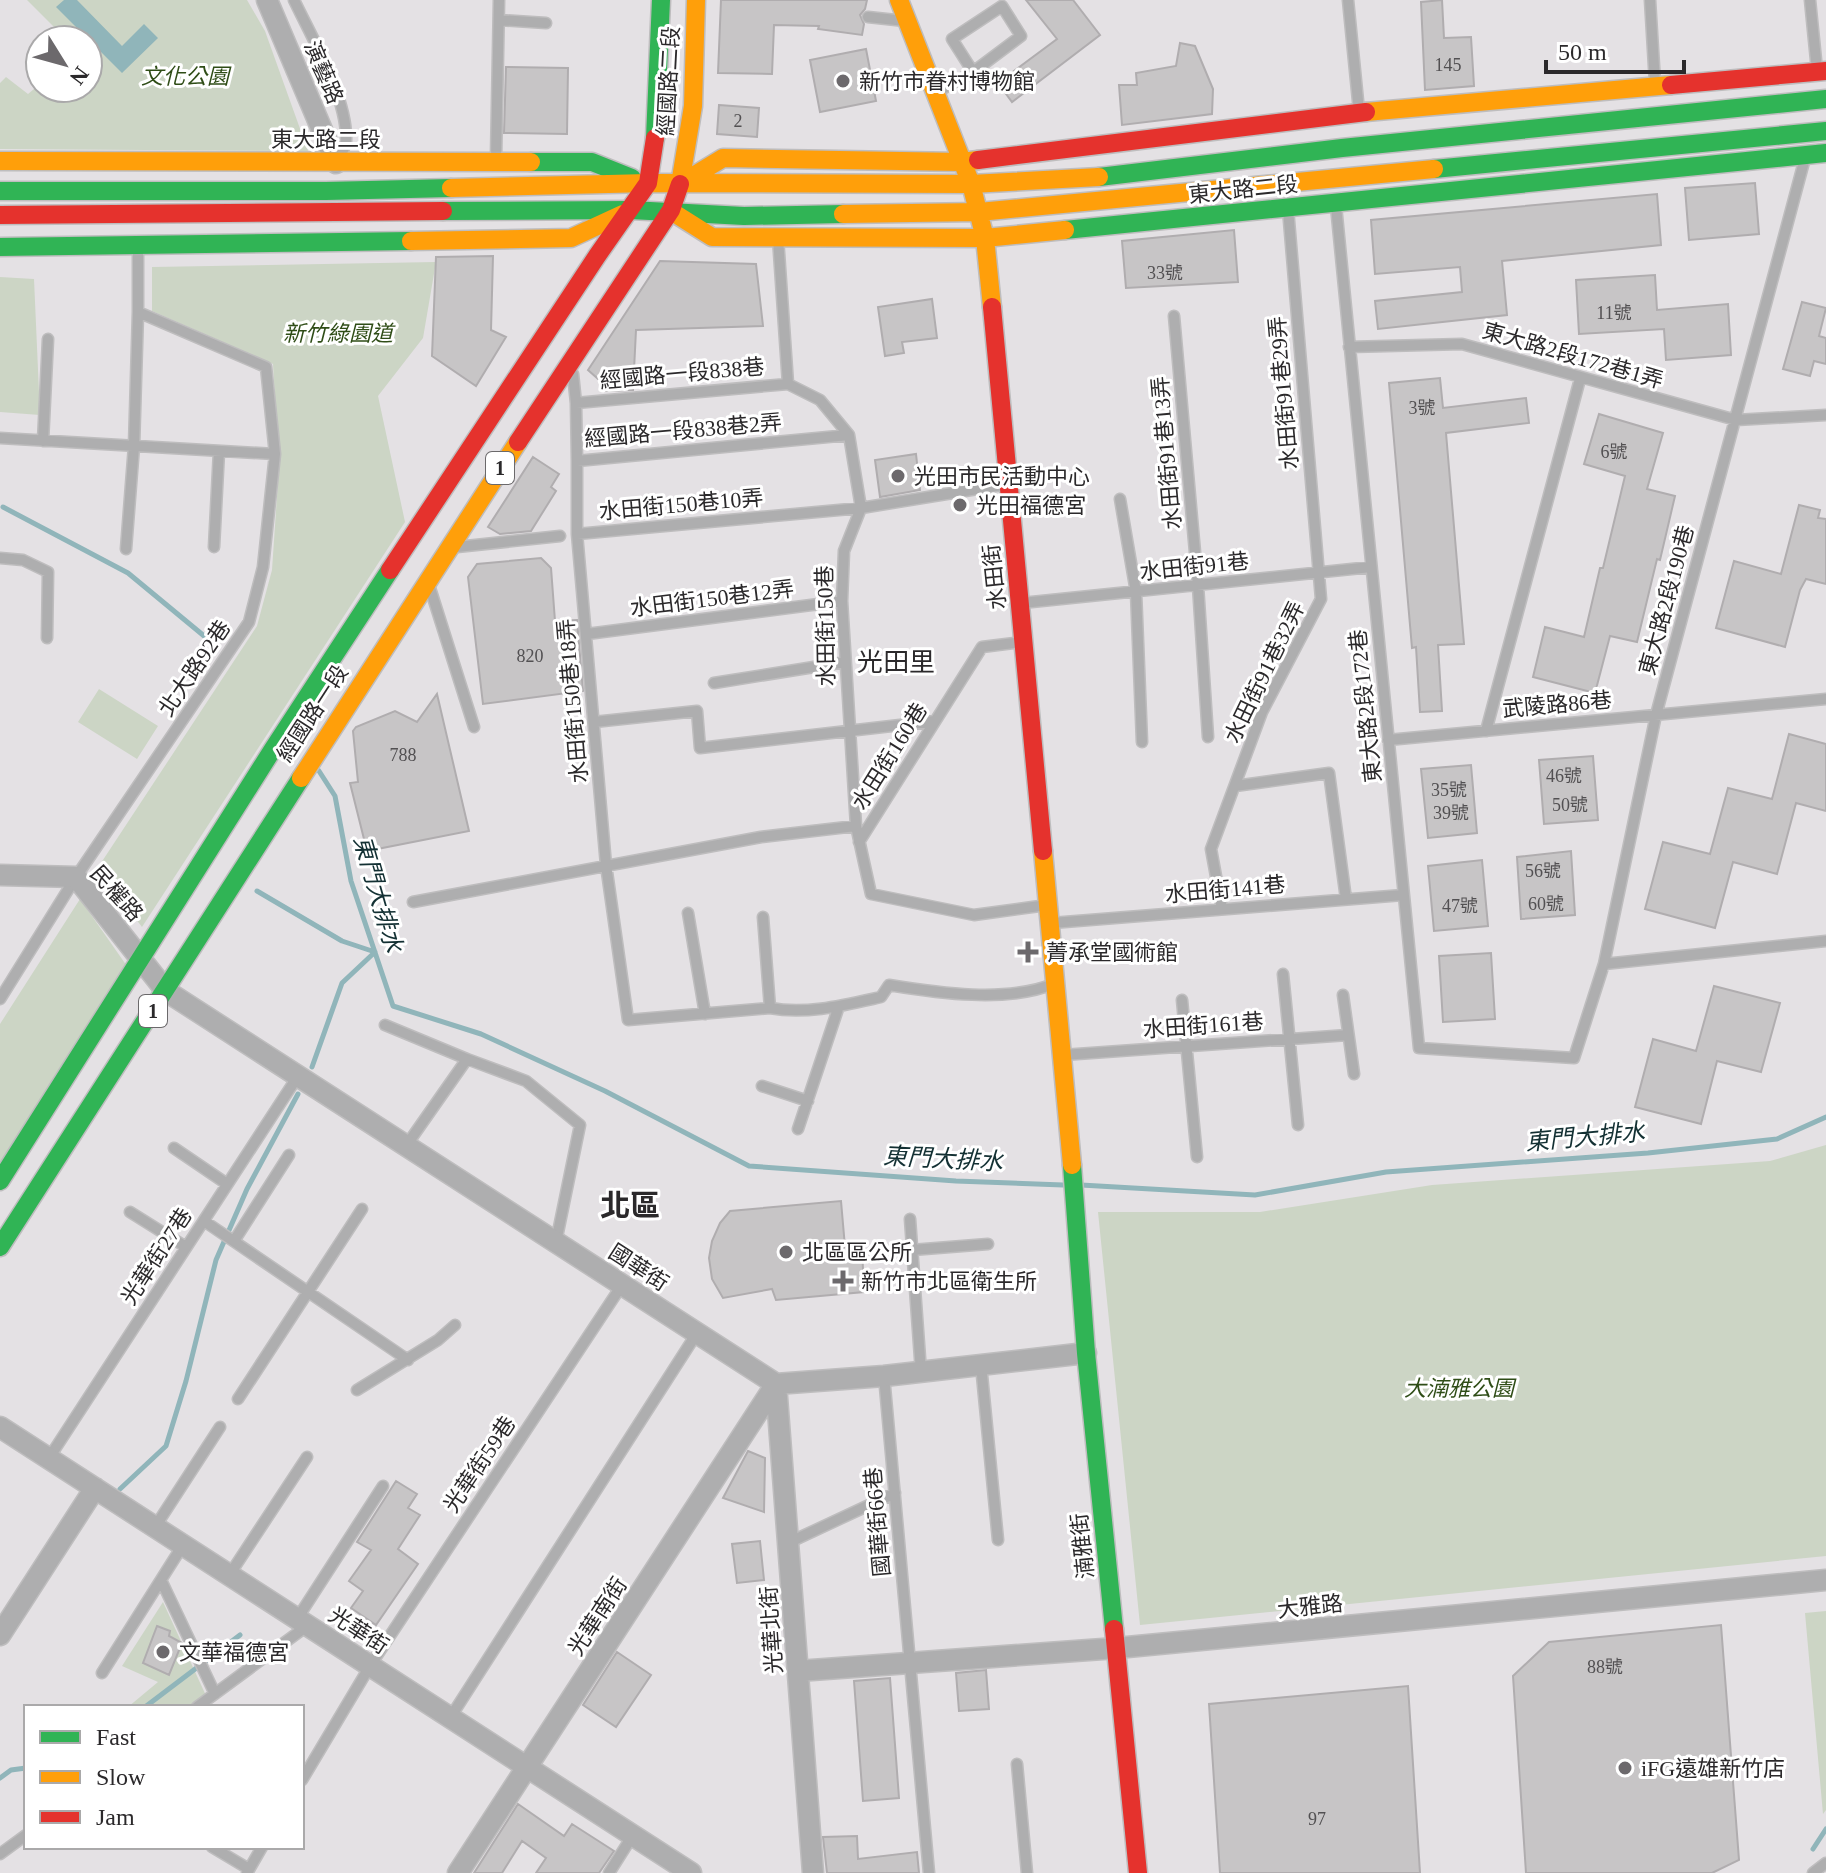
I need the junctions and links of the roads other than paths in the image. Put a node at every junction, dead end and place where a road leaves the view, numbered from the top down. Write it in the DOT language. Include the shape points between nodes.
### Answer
graph roads {
  1 [pos="267,0"];
  2 [pos="294,0"];
  3 [pos="499,0"];
  4 [pos="661,0"];
  5 [pos="696,0"];
  6 [pos="899,0"];
  7 [pos="1348,0"];
  8 [pos="1650,0"];
  9 [pos="1810,0"];
  10 [pos="868,17"];
  11 [pos="499,20"];
  12 [pos="907,21"];
  13 [pos="546,23"];
  14 [pos="973,72"];
  15 [pos="1822,72"];
  16 [pos="1656,85"];
  17 [pos="935,93"];
  18 [pos="1826,99"];
  19 [pos="1359,113"];
  20 [pos="1826,131"];
  21 [pos="1826,153"];
  22 [pos="1806,155"];
  23 [pos="0,161"];
  24 [pos="962,162"];
  25 [pos="336,163"];
  26 [pos="496,163"];
  27 [pos="648,183"];
  28 [pos="681,183"];
  29 [pos="971,184"];
  30 [pos="0,191"];
  31 [pos="1335,204"];
  32 [pos="1288,209"];
  33 [pos="631,210"];
  34 [pos="671,210"];
  35 [pos="979,212"];
  36 [pos="0,215"];
  37 [pos="778,236"];
  38 [pos="985,238"];
  39 [pos="138,243"];
  40 [pos="0,247"];
  41 [pos="138,312"];
  42 [pos="1174,316"];
  43 [pos="48,339"];
  44 [pos="1349,347"];
  45 [pos="572,360"];
  46 [pos="1580,379"];
  47 [pos="788,384"];
  48 [pos="576,403"];
  49 [pos="1826,415"];
  50 [pos="1736,420"];
  51 [pos="849,435"];
  52 [pos="0,438"];
  53 [pos="43,441"];
  54 [pos="134,446"];
  55 [pos="219,451"];
  56 [pos="275,454"];
  57 [pos="577,461"];
  58 [pos="1009,484"];
  59 [pos="1120,499"];
  60 [pos="861,508"];
  61 [pos="577,534"];
  62 [pos="560,536"];
  63 [pos="214,547"];
  64 [pos="447,548"];
  65 [pos="126,549"];
  66 [pos="0,558"];
  67 [pos="1371,567"];
  68 [pos="1318,574"];
  69 [pos="427,579"];
  70 [pos="1198,586"];
  71 [pos="1136,592"];
  72 [pos="842,601"];
  73 [pos="1020,603"];
  74 [pos="587,634"];
  75 [pos="47,638"];
  76 [pos="1024,642"];
  77 [pos="845,662"];
  78 [pos="714,683"];
  79 [pos="1826,699"];
  80 [pos="1656,715"];
  81 [pos="935,721"];
  82 [pos="594,722"];
  83 [pos="474,727"];
  84 [pos="1486,731"];
  85 [pos="848,732"];
  86 [pos="1208,737"];
  87 [pos="1388,740"];
  88 [pos="1142,742"];
  89 [pos="1235,786"];
  90 [pos="856,826"];
  91 [pos="859,842"];
  92 [pos="606,865"];
  93 [pos="0,875"];
  94 [pos="76,877"];
  95 [pos="871,894"];
  96 [pos="1403,895"];
  97 [pos="1346,899"];
  98 [pos="413,902"];
  99 [pos="1222,909"];
  100 [pos="688,913"];
  101 [pos="1049,914"];
  102 [pos="763,917"];
  103 [pos="1826,941"];
  104 [pos="143,959"];
  105 [pos="1604,964"];
  106 [pos="1283,974"];
  107 [pos="1055,983"];
  108 [pos="166,991"];
  109 [pos="1343,995"];
  110 [pos="0,999"];
  111 [pos="1182,1000"];
  112 [pos="839,1006"];
  113 [pos="770,1008"];
  114 [pos="705,1014"];
  115 [pos="385,1025"];
  116 [pos="1348,1035"];
  117 [pos="1290,1039"];
  118 [pos="1186,1047"];
  119 [pos="1061,1056"];
  120 [pos="1574,1058"];
  121 [pos="467,1059"];
  122 [pos="1354,1074"];
  123 [pos="298,1076"];
  124 [pos="762,1086"];
  125 [pos="808,1101"];
  126 [pos="1298,1125"];
  127 [pos="798,1129"];
  128 [pos="406,1146"];
  129 [pos="174,1148"];
  130 [pos="289,1155"];
  131 [pos="1197,1157"];
  132 [pos="0,1181"];
  133 [pos="227,1184"];
  134 [pos="362,1209"];
  135 [pos="130,1212"];
  136 [pos="1076,1213"];
  137 [pos="910,1219"];
  138 [pos="204,1221"];
  139 [pos="234,1241"];
  140 [pos="556,1242"];
  141 [pos="988,1244"];
  142 [pos="0,1247"];
  143 [pos="186,1247"];
  144 [pos="912,1250"];
  145 [pos="622,1285"];
  146 [pos="309,1292"];
  147 [pos="455,1325"];
  148 [pos="697,1333"];
  149 [pos="1086,1353"];
  150 [pos="408,1360"];
  151 [pos="981,1365"];
  152 [pos="921,1372"];
  153 [pos="884,1376"];
  154 [pos="776,1384"];
  155 [pos="357,1390"];
  156 [pos="238,1399"];
  157 [pos="220,1427"];
  158 [pos="3,1435"];
  159 [pos="307,1457"];
  160 [pos="49,1458"];
  161 [pos="383,1486"];
  162 [pos="95,1488"];
  163 [pos="895,1493"];
  164 [pos="155,1527"];
  165 [pos="998,1540"];
  166 [pos="790,1542"];
  167 [pos="183,1545"];
  168 [pos="230,1574"];
  169 [pos="161,1580"];
  170 [pos="1826,1580"];
  171 [pos="302,1622"];
  172 [pos="0,1635"];
  173 [pos="1117,1648"];
  174 [pos="910,1663"];
  175 [pos="370,1666"];
  176 [pos="798,1671"];
  177 [pos="102,1673"];
  178 [pos="215,1694"];
  179 [pos="200,1705"];
  180 [pos="450,1718"];
  181 [pos="1017,1764"];
  182 [pos="527,1766"];
  183 [pos="304,1777"];
  184 [pos="633,1835"];
  185 [pos="24,1836"];
  186 [pos="215,1849"];
  187 [pos="261,1849"];
  188 [pos="0,1854"];
  189 [pos="1826,1863"];
  190 [pos="248,1871"];
  191 [pos="458,1873"];
  192 [pos="609,1873"];
  193 [pos="691,1873"];
  194 [pos="813,1873"];
  195 [pos="929,1873"];
  196 [pos="1027,1873"];
  197 [pos="1138,1873"];
  198 [pos="1813,1873"];
  1 -- 25 [label="street, 演藝路"];
  2 -- 25 [label="lane" via="333,82 345,128 346,144"];
  3 -- 11 [label="lane"];
  4 -- 27 [label="main road, 經國路二段 / 1" via="658,123"];
  5 -- 28 [label="main road, 經國路二段 / 1" via="693,126"];
  6 -- 12 [label="main road, 水田街"];
  7 -- 19 [label="lane"];
  8 -- 16 [label="lane"];
  9 -- 15 [label="lane"];
  10 -- 12 [label="lane"];
  11 -- 13 [label="lane"];
  11 -- 26 [label="lane"];
  12 -- 17 [label="main road, 水田街"];
  14 -- 14 [label="lane" via="1021,36 1002,6 952,39"];
  14 -- 17 [label="lane"];
  15 -- 16 [label="main road"];
  16 -- 19 [label="main road"];
  17 -- 24 [label="main road, 水田街"];
  18 -- 29 [label="main road, 東大路二段" via="1122,176"];
  19 -- 24 [label="main road"];
  20 -- 35 [label="main road, 東大路二段"];
  21 -- 22 [label="main road, 東大路二段"];
  22 -- 31 [label="main road, 東大路二段"];
  22 -- 50 [label="lane, 東大路2段190巷"];
  23 -- 25 [label="main road, 東大路二段"];
  24 -- 28 [label="main road" via="723,158"];
  24 -- 29 [label="main road, 水田街"];
  25 -- 26 [label="main road, 東大路二段"];
  26 -- 27 [label="main road, 東大路二段" via="592,162"];
  27 -- 28 [label="main road, 東大路二段"];
  27 -- 30 [label="main road, 東大路二段" via="326,191"];
  27 -- 33 [label="main road, 經國路一段 / 1"];
  28 -- 29 [label="main road, 東大路二段"];
  28 -- 34 [label="main road, 經國路二段 / 1"];
  29 -- 35 [label="main road, 水田街"];
  31 -- 32 [label="main road, 東大路二段"];
  31 -- 44 [label="lane, 東大路2段172巷"];
  32 -- 38 [label="main road, 東大路二段"];
  32 -- 68 [label="lane, 水田街91巷29弄"];
  33 -- 34 [label="main road, 東大路二段"];
  33 -- 36 [label="main road, 東大路二段"];
  33 -- 39 [label="main road, 東大路二段" via="571,238"];
  33 -- 104 [label="main road, 經國路一段 / 1" via="273,749"];
  34 -- 35 [label="main road, 東大路二段" via="744,216"];
  34 -- 37 [label="main road, 東大路二段" via="712,237"];
  34 -- 45 [label="main road, 經國路一段 / 1"];
  35 -- 38 [label="main road, 水田街"];
  37 -- 38 [label="main road, 東大路二段"];
  37 -- 47 [label="lane"];
  38 -- 58 [label="main road, 水田街"];
  39 -- 40 [label="main road, 東大路二段"];
  39 -- 41 [label="lane"];
  41 -- 54 [label="lane"];
  41 -- 56 [label="lane, 北大路92巷" via="266,367"];
  42 -- 70 [label="lane, 水田街91巷13弄"];
  43 -- 53 [label="lane"];
  44 -- 46 [label="lane, 東大路2段172巷1弄" via="1462,344"];
  44 -- 67 [label="lane, 東大路2段172巷"];
  45 -- 48 [label="lane, 經國路一段838巷"];
  45 -- 64 [label="main road, 經國路一段 / 1"];
  46 -- 50 [label="lane, 東大路2段172巷1弄"];
  46 -- 84 [label="lane"];
  47 -- 48 [label="lane, 經國路一段838巷"];
  47 -- 51 [label="lane" via="820,400"];
  48 -- 57 [label="lane, 經國路一段838巷2弄"];
  49 -- 50 [label="lane, 東大路2段172巷1弄"];
  50 -- 80 [label="lane, 東大路2段190巷"];
  51 -- 57 [label="lane, 經國路一段838巷2弄"];
  51 -- 60 [label="lane"];
  52 -- 53 [label="lane"];
  53 -- 54 [label="lane"];
  54 -- 55 [label="lane"];
  54 -- 65 [label="lane"];
  55 -- 56 [label="lane"];
  55 -- 63 [label="lane"];
  56 -- 94 [label="lane, 北大路92巷" via="263,567 249,622"];
  57 -- 61 [label="lane, 水田街150巷10弄"];
  58 -- 60 [label="lane"];
  58 -- 73 [label="main road, 水田街"];
  59 -- 71 [label="lane"];
  60 -- 61 [label="lane, 水田街150巷10弄"];
  60 -- 72 [label="lane, 水田街150巷" via="844,551"];
  61 -- 74 [label="lane, 水田街150巷18弄"];
  62 -- 64 [label="lane"];
  64 -- 69 [label="main road, 經國路一段 / 1"];
  66 -- 75 [label="lane" via="23,560 48,572"];
  67 -- 68 [label="lane, 水田街91巷"];
  67 -- 87 [label="lane, 東大路2段172巷"];
  68 -- 70 [label="lane, 水田街91巷"];
  68 -- 89 [label="lane, 水田街91巷32弄" via="1321,599 1262,712"];
  69 -- 83 [label="lane"];
  69 -- 108 [label="main road, 經國路一段 / 1"];
  70 -- 71 [label="lane, 水田街91巷"];
  70 -- 86 [label="lane, 水田街91巷13弄"];
  71 -- 73 [label="lane, 水田街91巷"];
  71 -- 88 [label="lane"];
  72 -- 74 [label="lane, 水田街150巷12弄"];
  72 -- 77 [label="lane, 水田街150巷"];
  73 -- 76 [label="main road, 水田街"];
  74 -- 82 [label="lane, 水田街150巷18弄"];
  76 -- 81 [label="lane, 水田街160巷" via="982,647"];
  76 -- 101 [label="main road, 水田街"];
  77 -- 78 [label="lane"];
  77 -- 85 [label="lane, 水田街150巷"];
  79 -- 80 [label="lane, 武陵路86巷"];
  80 -- 84 [label="lane, 武陵路86巷"];
  80 -- 105 [label="lane, 東大路2段190巷"];
  81 -- 85 [label="lane"];
  81 -- 91 [label="lane, 水田街160巷"];
  82 -- 85 [label="lane" via="697,711 700,748"];
  82 -- 92 [label="lane, 水田街150巷18弄"];
  84 -- 87 [label="lane, 武陵路86巷"];
  85 -- 90 [label="lane, 水田街150巷"];
  87 -- 96 [label="lane, 東大路2段172巷"];
  89 -- 97 [label="lane" via="1329,773"];
  89 -- 99 [label="lane, 水田街91巷32弄" via="1211,849"];
  90 -- 91 [label="lane, 水田街150巷"];
  90 -- 92 [label="lane"];
  91 -- 95 [label="lane, 水田街150巷"];
  92 -- 98 [label="lane"];
  92 -- 114 [label="lane, 水田街150巷18弄" via="628,1020"];
  93 -- 94 [label="street, 民權路"];
  94 -- 104 [label="street, 民權路"];
  94 -- 110 [label="lane, 北大路92巷"];
  95 -- 101 [label="lane, 水田街141巷" via="974,915"];
  96 -- 97 [label="lane, 水田街141巷"];
  96 -- 120 [label="lane, 東大路2段172巷" via="1419,1048"];
  97 -- 99 [label="lane, 水田街141巷"];
  99 -- 101 [label="lane, 水田街141巷"];
  100 -- 114 [label="lane"];
  101 -- 107 [label="main road, 水田街"];
  102 -- 113 [label="lane"];
  103 -- 105 [label="lane"];
  104 -- 108 [label="street, 國華街"];
  104 -- 132 [label="main road, 經國路一段 / 1"];
  105 -- 120 [label="lane, 東大路2段190巷"];
  106 -- 117 [label="lane"];
  107 -- 112 [label="lane" via="1036,991 950,995 889,985 881,997"];
  107 -- 119 [label="main road, 水田街"];
  108 -- 123 [label="street, 國華街"];
  108 -- 142 [label="main road, 經國路一段 / 1"];
  109 -- 116 [label="lane"];
  111 -- 118 [label="lane"];
  112 -- 113 [label="lane" via="789,1012"];
  112 -- 125 [label="lane"];
  113 -- 114 [label="lane"];
  115 -- 121 [label="lane"];
  116 -- 117 [label="lane, 水田街161巷"];
  116 -- 122 [label="lane"];
  117 -- 118 [label="lane, 水田街161巷"];
  117 -- 126 [label="lane"];
  118 -- 119 [label="lane, 水田街161巷"];
  118 -- 131 [label="lane"];
  119 -- 136 [label="main road, 水田街"];
  121 -- 128 [label="lane"];
  121 -- 140 [label="lane" via="526,1081 580,1125"];
  123 -- 128 [label="street, 國華街"];
  123 -- 133 [label="lane, 光華街27巷"];
  124 -- 125 [label="lane"];
  125 -- 127 [label="lane"];
  128 -- 140 [label="street, 國華街"];
  129 -- 133 [label="lane"];
  130 -- 139 [label="lane"];
  133 -- 138 [label="lane, 光華街27巷"];
  134 -- 146 [label="lane"];
  135 -- 143 [label="lane"];
  136 -- 149 [label="main road, 湳雅街"];
  137 -- 144 [label="lane"];
  138 -- 139 [label="lane"];
  138 -- 143 [label="lane, 光華街27巷"];
  139 -- 146 [label="lane"];
  140 -- 145 [label="street, 國華街"];
  141 -- 144 [label="lane"];
  143 -- 160 [label="lane, 光華街27巷"];
  144 -- 152 [label="lane"];
  145 -- 148 [label="street, 國華街"];
  145 -- 175 [label="lane, 光華街59巷"];
  146 -- 150 [label="lane"];
  146 -- 156 [label="lane"];
  147 -- 150 [label="lane"];
  148 -- 154 [label="street, 國華街"];
  148 -- 180 [label="lane"];
  149 -- 151 [label="street"];
  149 -- 173 [label="main road, 湳雅街"];
  150 -- 155 [label="lane"];
  151 -- 152 [label="street"];
  151 -- 165 [label="lane"];
  152 -- 153 [label="street"];
  153 -- 154 [label="street"];
  153 -- 163 [label="lane, 國華街66巷"];
  154 -- 166 [label="street, 光華北街"];
  154 -- 182 [label="street, 光華南街"];
  157 -- 164 [label="lane"];
  158 -- 160 [label="street, 光華街"];
  159 -- 168 [label="lane"];
  160 -- 162 [label="street, 光華街"];
  161 -- 171 [label="lane"];
  162 -- 164 [label="street, 光華街"];
  162 -- 172 [label="street"];
  163 -- 166 [label="lane"];
  163 -- 174 [label="lane, 國華街66巷"];
  164 -- 167 [label="street, 光華街"];
  166 -- 176 [label="street, 光華北街"];
  167 -- 168 [label="street, 光華街"];
  167 -- 169 [label="lane"];
  168 -- 171 [label="street, 光華街"];
  169 -- 177 [label="lane"];
  169 -- 178 [label="lane"];
  170 -- 173 [label="street, 大雅路"];
  171 -- 175 [label="street, 光華街"];
  171 -- 178 [label="lane"];
  173 -- 174 [label="street, 大雅路"];
  173 -- 197 [label="main road, 湳雅街"];
  174 -- 176 [label="street, 大雅路"];
  174 -- 195 [label="lane, 國華街66巷"];
  175 -- 180 [label="street, 光華街"];
  175 -- 183 [label="lane, 光華街59巷"];
  176 -- 194 [label="street, 光華北街"];
  178 -- 179 [label="lane"];
  180 -- 182 [label="street, 光華街"];
  181 -- 196 [label="lane"];
  182 -- 184 [label="street, 光華街"];
  182 -- 191 [label="street, 光華南街"];
  184 -- 192 [label="lane"];
  184 -- 193 [label="street, 光華街"];
  185 -- 188 [label="lane"];
  186 -- 190 [label="lane"];
  187 -- 190 [label="lane"];
  189 -- 198 [label="lane"];
}
